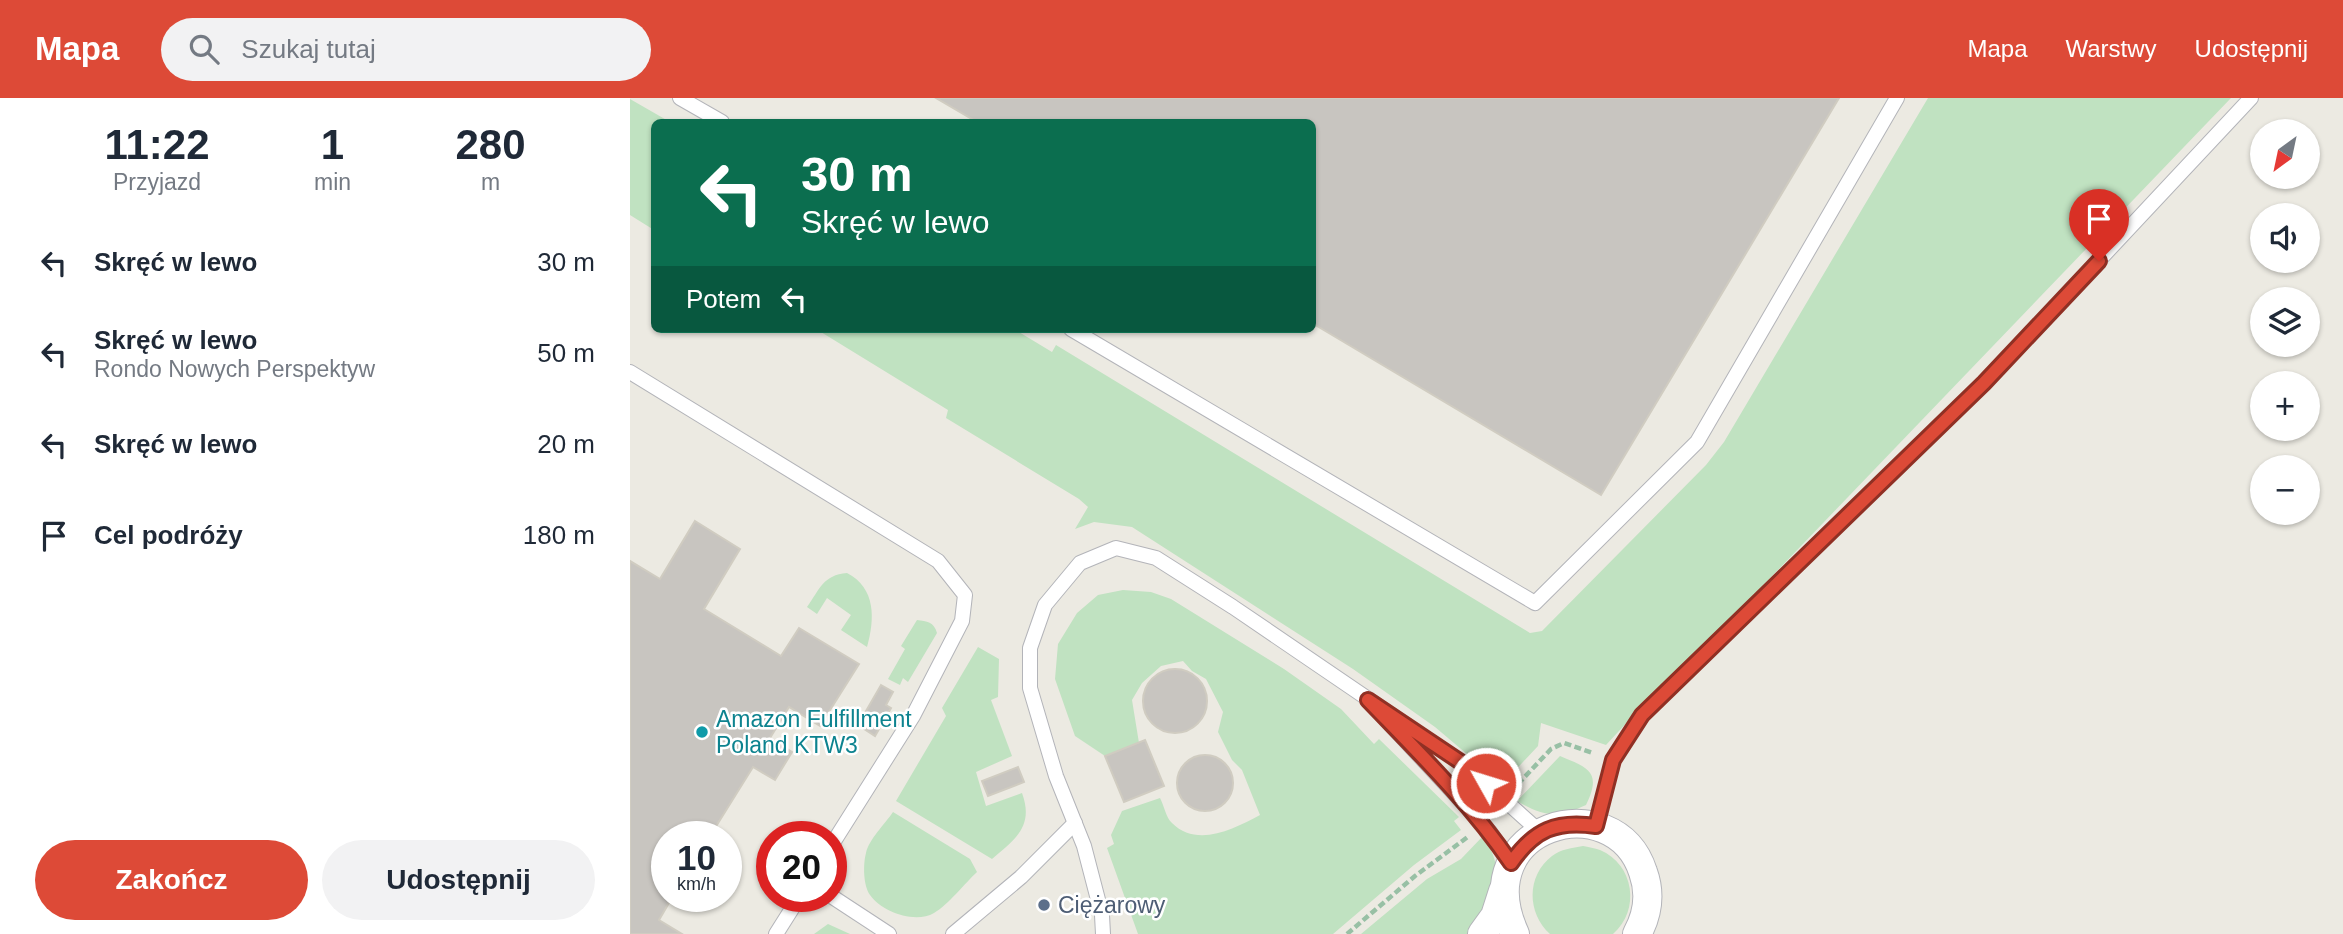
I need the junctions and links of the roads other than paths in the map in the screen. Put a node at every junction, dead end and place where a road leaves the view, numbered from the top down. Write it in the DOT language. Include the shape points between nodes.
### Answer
graph roads {
  1 [pos="680,98"];
  2 [pos="1897,98"];
  3 [pos="2251,98"];
  4 [pos="717,119"];
  5 [pos="1078,333"];
  6 [pos="630,372"];
  7 [pos="1368,700"];
  8 [pos="847,821"];
  9 [pos="1075,823"];
  10 [pos="1596,826"];
  11 [pos="1540,832"];
  12 [pos="1511,863"];
  13 [pos="1503,891"];
  14 [pos="847,906"];
  15 [pos="790,912"];
  16 [pos="776,934"];
  17 [pos="889,934"];
  18 [pos="953,934"];
  19 [pos="1102,934"];
  20 [pos="1482,934"];
  21 [pos="1514,934"];
  22 [pos="1637,934"];
  1 -- 4 [label="lane"];
  2 -- 5 [label="lane" via="1697,442 1535,603"];
  3 -- 10 [label="lane" via="1984,383 1642,715 1613,760"];
  6 -- 8 [label="lane" via="938,561 965,595 962,621 913,716"];
  7 -- 9 [label="lane" via="1156,558 1116,548 1080,563 1045,605 1030,648 1030,688"];
  7 -- 11 [label="lane" via="1468,767"];
  7 -- 12 [label="lane" via="1467,805"];
  9 -- 18 [label="lane" via="1021,877"];
  9 -- 19 [label="lane" via="1102,915"];
  10 -- 11 [label="street" via="1558,825"];
  10 -- 22 [label="street" via="1615,834 1641,864 1648,904"];
  11 -- 12 [label="street" via="1523,845"];
  12 -- 13 [label="street"];
  13 -- 20 [label="street" via="1495,916"];
  13 -- 21 [label="street"];
  14 -- 17 [label="lane"];
  15 -- 16 [label="lane"];
}
